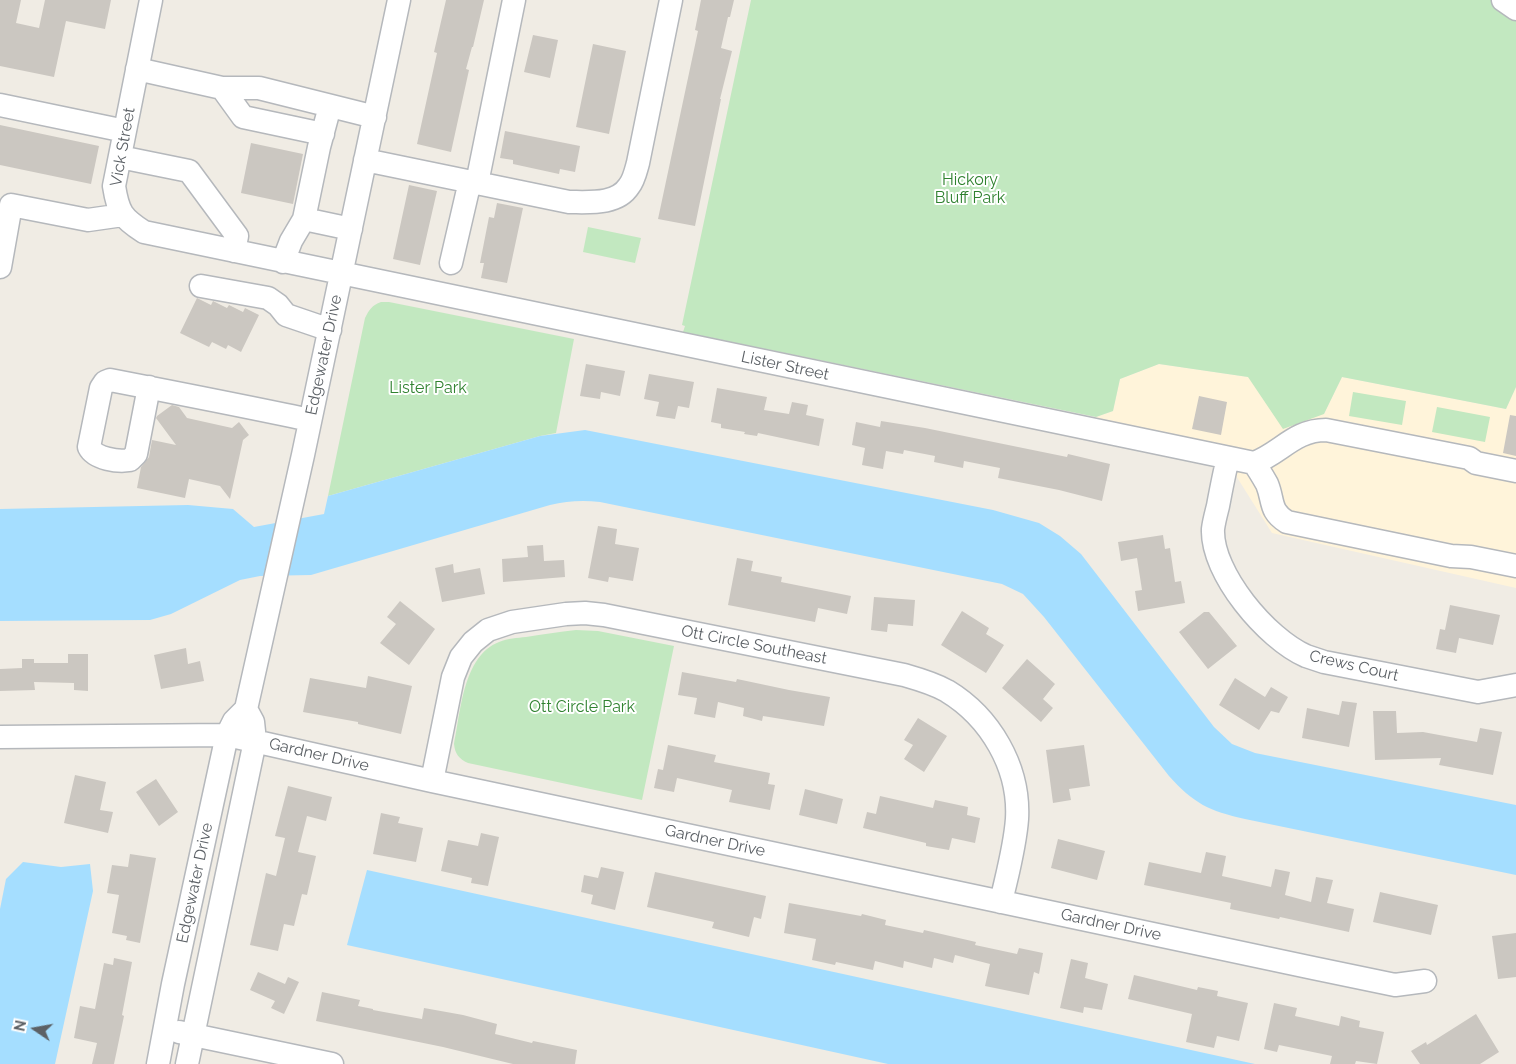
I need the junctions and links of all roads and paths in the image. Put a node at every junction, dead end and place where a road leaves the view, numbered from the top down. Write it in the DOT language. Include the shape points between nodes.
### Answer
graph roads {
  1 [pos="151,0"];
  2 [pos="399,0"];
  3 [pos="514,0"];
  4 [pos="671,0"];
  5 [pos="1503,0"];
  6 [pos="1516,9"];
  7 [pos="137,68"];
  8 [pos="222,88"];
  9 [pos="0,105"];
  10 [pos="330,106"];
  11 [pos="375,117"];
  12 [pos="125,130"];
  13 [pos="323,134"];
  14 [pos="120,157"];
  15 [pos="365,160"];
  16 [pos="473,182"];
  17 [pos="6,204"];
  18 [pos="123,215"];
  19 [pos="304,219"];
  20 [pos="351,229"];
  21 [pos="3,230"];
  22 [pos="234,251"];
  23 [pos="283,262"];
  24 [pos="451,263"];
  25 [pos="0,267"];
  26 [pos="341,274"];
  27 [pos="201,286"];
  28 [pos="330,330"];
  29 [pos="149,387"];
  30 [pos="310,420"];
  31 [pos="1228,458"];
  32 [pos="1254,463"];
  33 [pos="1516,471"];
  34 [pos="1516,566"];
  35 [pos="1516,685"];
  36 [pos="246,709"];
  37 [pos="227,735"];
  38 [pos="0,737"];
  39 [pos="255,741"];
  40 [pos="432,780"];
  41 [pos="1001,902"];
  42 [pos="1425,981"];
  43 [pos="165,1029"];
  44 [pos="193,1035"];
  45 [pos="158,1064"];
  46 [pos="187,1064"];
  47 [pos="332,1064"];
  1 -- 7 [label="street, Vick Street"];
  2 -- 11 [label="street, Edgewater Drive"];
  3 -- 16 [label="street"];
  4 -- 16 [label="street" via="638,163 630,186 619,197 569,202"];
  5 -- 6 [label="street"];
  7 -- 8 [label="street"];
  7 -- 12 [label="street, Vick Street"];
  8 -- 10 [label="street" via="258,88"];
  8 -- 13 [label="street" via="243,117"];
  9 -- 12 [label="street"];
  10 -- 11 [label="street"];
  10 -- 13 [label="street"];
  11 -- 15 [label="street, Edgewater Drive"];
  12 -- 14 [label="street, Vick Street"];
  13 -- 19 [label="street"];
  14 -- 18 [label="street, Vick Street" via="114,186 117,205"];
  14 -- 22 [label="street" via="189,172 237,236"];
  15 -- 16 [label="street"];
  15 -- 20 [label="street, Edgewater Drive"];
  16 -- 24 [label="street"];
  17 -- 18 [label="street" via="88,220"];
  17 -- 21 [label="street"];
  18 -- 22 [label="street" via="144,232"];
  19 -- 20 [label="street"];
  19 -- 23 [label="street"];
  20 -- 26 [label="street, Edgewater Drive"];
  21 -- 25 [label="street"];
  22 -- 23 [label="street"];
  23 -- 26 [label="street"];
  26 -- 28 [label="street, Edgewater Drive"];
  26 -- 31 [label="street, Lister Street"];
  27 -- 28 [label="street" via="268,298 286,315"];
  28 -- 30 [label="street, Edgewater Drive"];
  29 -- 30 [label="street"];
  30 -- 36 [label="street, Edgewater Drive"];
  31 -- 32 [label="street, Lister Street"];
  31 -- 35 [label="street, Crews Court" via="1213,528 1214,546 1243,601 1276,636 1305,656 1324,662 1478,692"];
  32 -- 33 [label="street" via="1272,455 1296,437 1326,430 1468,458 1476,463"];
  32 -- 34 [label="street" via="1267,485 1272,507 1287,522"];
  36 -- 37 [label="street, Edgewater Drive" via="234,721"];
  36 -- 39 [label="street, Edgewater Drive" via="254,722"];
  37 -- 38 [label="street, Gardner Drive"];
  37 -- 39 [label="street, Gardner Drive"];
  37 -- 43 [label="street, Edgewater Drive"];
  39 -- 40 [label="street, Gardner Drive"];
  39 -- 44 [label="street, Edgewater Drive"];
  40 -- 41 [label="street, Gardner Drive"];
  40 -- 41 [label="street, Ott Circle Southeast" via="461,657 488,630 512,622 566,614 604,615 904,675 925,681 963,702 980,717 1004,754 1012,774 1017,818"];
  41 -- 42 [label="street, Gardner Drive" via="1394,985"];
  43 -- 44 [label="street"];
  43 -- 45 [label="street, Edgewater Drive"];
  44 -- 46 [label="street, Edgewater Drive"];
  44 -- 47 [label="street"];
}
